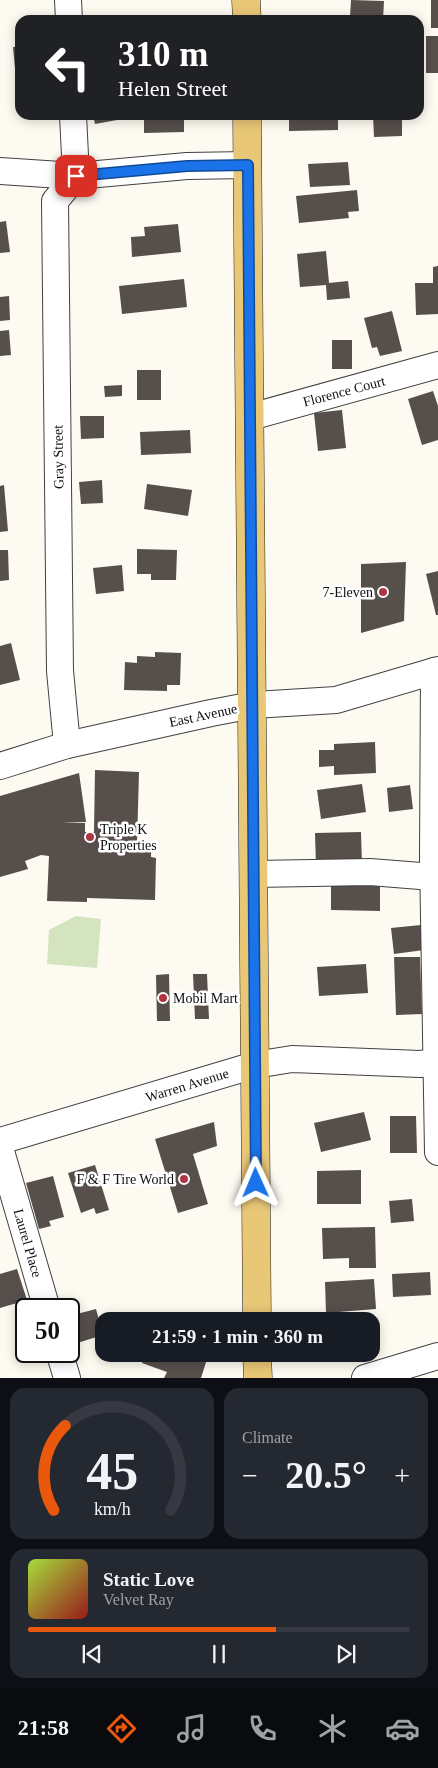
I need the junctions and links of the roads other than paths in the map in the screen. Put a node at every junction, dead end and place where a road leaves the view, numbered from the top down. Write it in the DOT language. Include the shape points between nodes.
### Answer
graph roads {
  1 [pos="68,0"];
  2 [pos="246,0"];
  3 [pos="69,15"];
  4 [pos="247,15"];
  5 [pos="74,120"];
  6 [pos="248,120"];
  7 [pos="248,165"];
  8 [pos="0,170"];
  9 [pos="76,176"];
  10 [pos="438,365"];
  11 [pos="250,417"];
  12 [pos="436,671"];
  13 [pos="253,705"];
  14 [pos="67,746"];
  15 [pos="0,766"];
  16 [pos="254,874"];
  17 [pos="433,877"];
  18 [pos="437,1062"];
  19 [pos="255,1065"];
  20 [pos="0,1141"];
  21 [pos="0,1148"];
  22 [pos="438,1152"];
  23 [pos="44,1298"];
  24 [pos="257,1312"];
  25 [pos="438,1356"];
  26 [pos="257,1362"];
  27 [pos="63,1363"];
  28 [pos="67,1378"];
  29 [pos="258,1378"];
  30 [pos="365,1378"];
  1 -- 3 [label="street"];
  2 -- 4 [label="main road"];
  5 -- 9 [label="street"];
  6 -- 7 [label="main road"];
  7 -- 9 [label="street" via="187,166"];
  7 -- 11 [label="main road"];
  8 -- 9 [label="street"];
  9 -- 14 [label="street, Gray Street" via="55,201 60,671"];
  10 -- 11 [label="street, Florence Court"];
  11 -- 13 [label="main road"];
  12 -- 13 [label="street, East Avenue" via="336,700"];
  12 -- 17 [label="street"];
  13 -- 14 [label="street, East Avenue"];
  13 -- 16 [label="main road"];
  14 -- 15 [label="street, East Avenue"];
  16 -- 17 [label="street" via="370,872"];
  16 -- 19 [label="main road"];
  17 -- 18 [label="street"];
  18 -- 19 [label="street, Warren Avenue" via="292,1059"];
  18 -- 22 [label="street"];
  19 -- 20 [label="street, Warren Avenue"];
  19 -- 24 [label="main road"];
  21 -- 23 [label="street, Laurel Place"];
  25 -- 30 [label="street"];
  26 -- 29 [label="main road"];
  27 -- 28 [label="street"];
}
